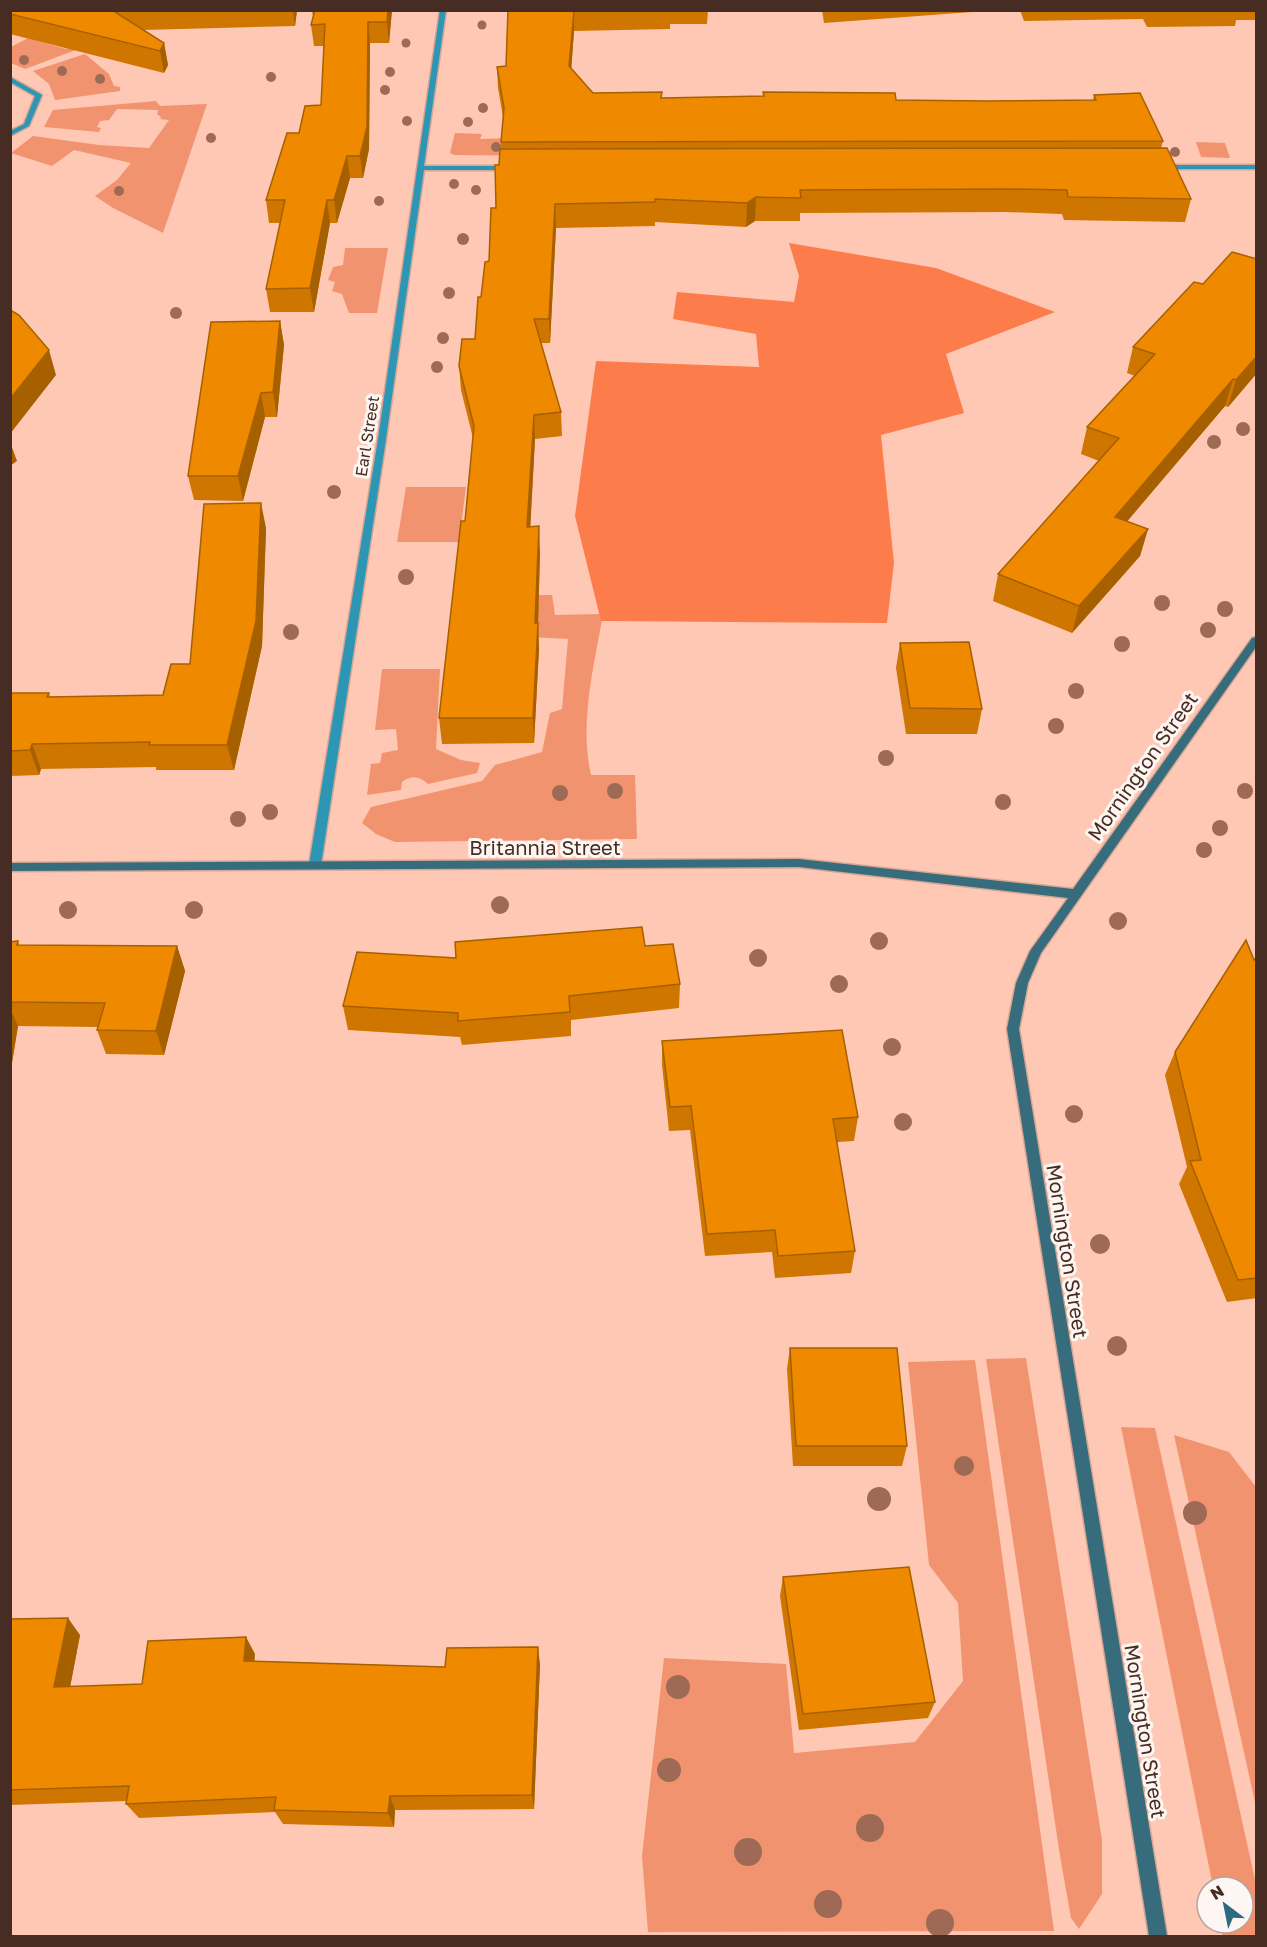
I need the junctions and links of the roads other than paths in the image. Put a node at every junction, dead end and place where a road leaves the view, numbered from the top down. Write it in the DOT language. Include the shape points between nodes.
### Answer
graph roads {
  1 [pos="443,10"];
  2 [pos="10,80"];
  3 [pos="10,134"];
  4 [pos="1257,166"];
  5 [pos="1151,167"];
  6 [pos="422,168"];
  7 [pos="517,168"];
  8 [pos="1257,640"];
  9 [pos="315,866"];
  10 [pos="10,867"];
  11 [pos="1077,894"];
  12 [pos="1158,1936"];
  1 -- 6 [label="street, Earl Street"];
  2 -- 3 [label="street" via="39,95 27,125"];
  4 -- 5 [label="street"];
  6 -- 7 [label="street"];
  6 -- 9 [label="street, Earl Street"];
  8 -- 11 [label="street, Mornington Street"];
  9 -- 10 [label="street, Britannia Street"];
  9 -- 11 [label="street, Britannia Street" via="799,863 1005,889"];
  11 -- 12 [label="street, Mornington Street" via="1036,951 1022,983 1013,1029"];
}
